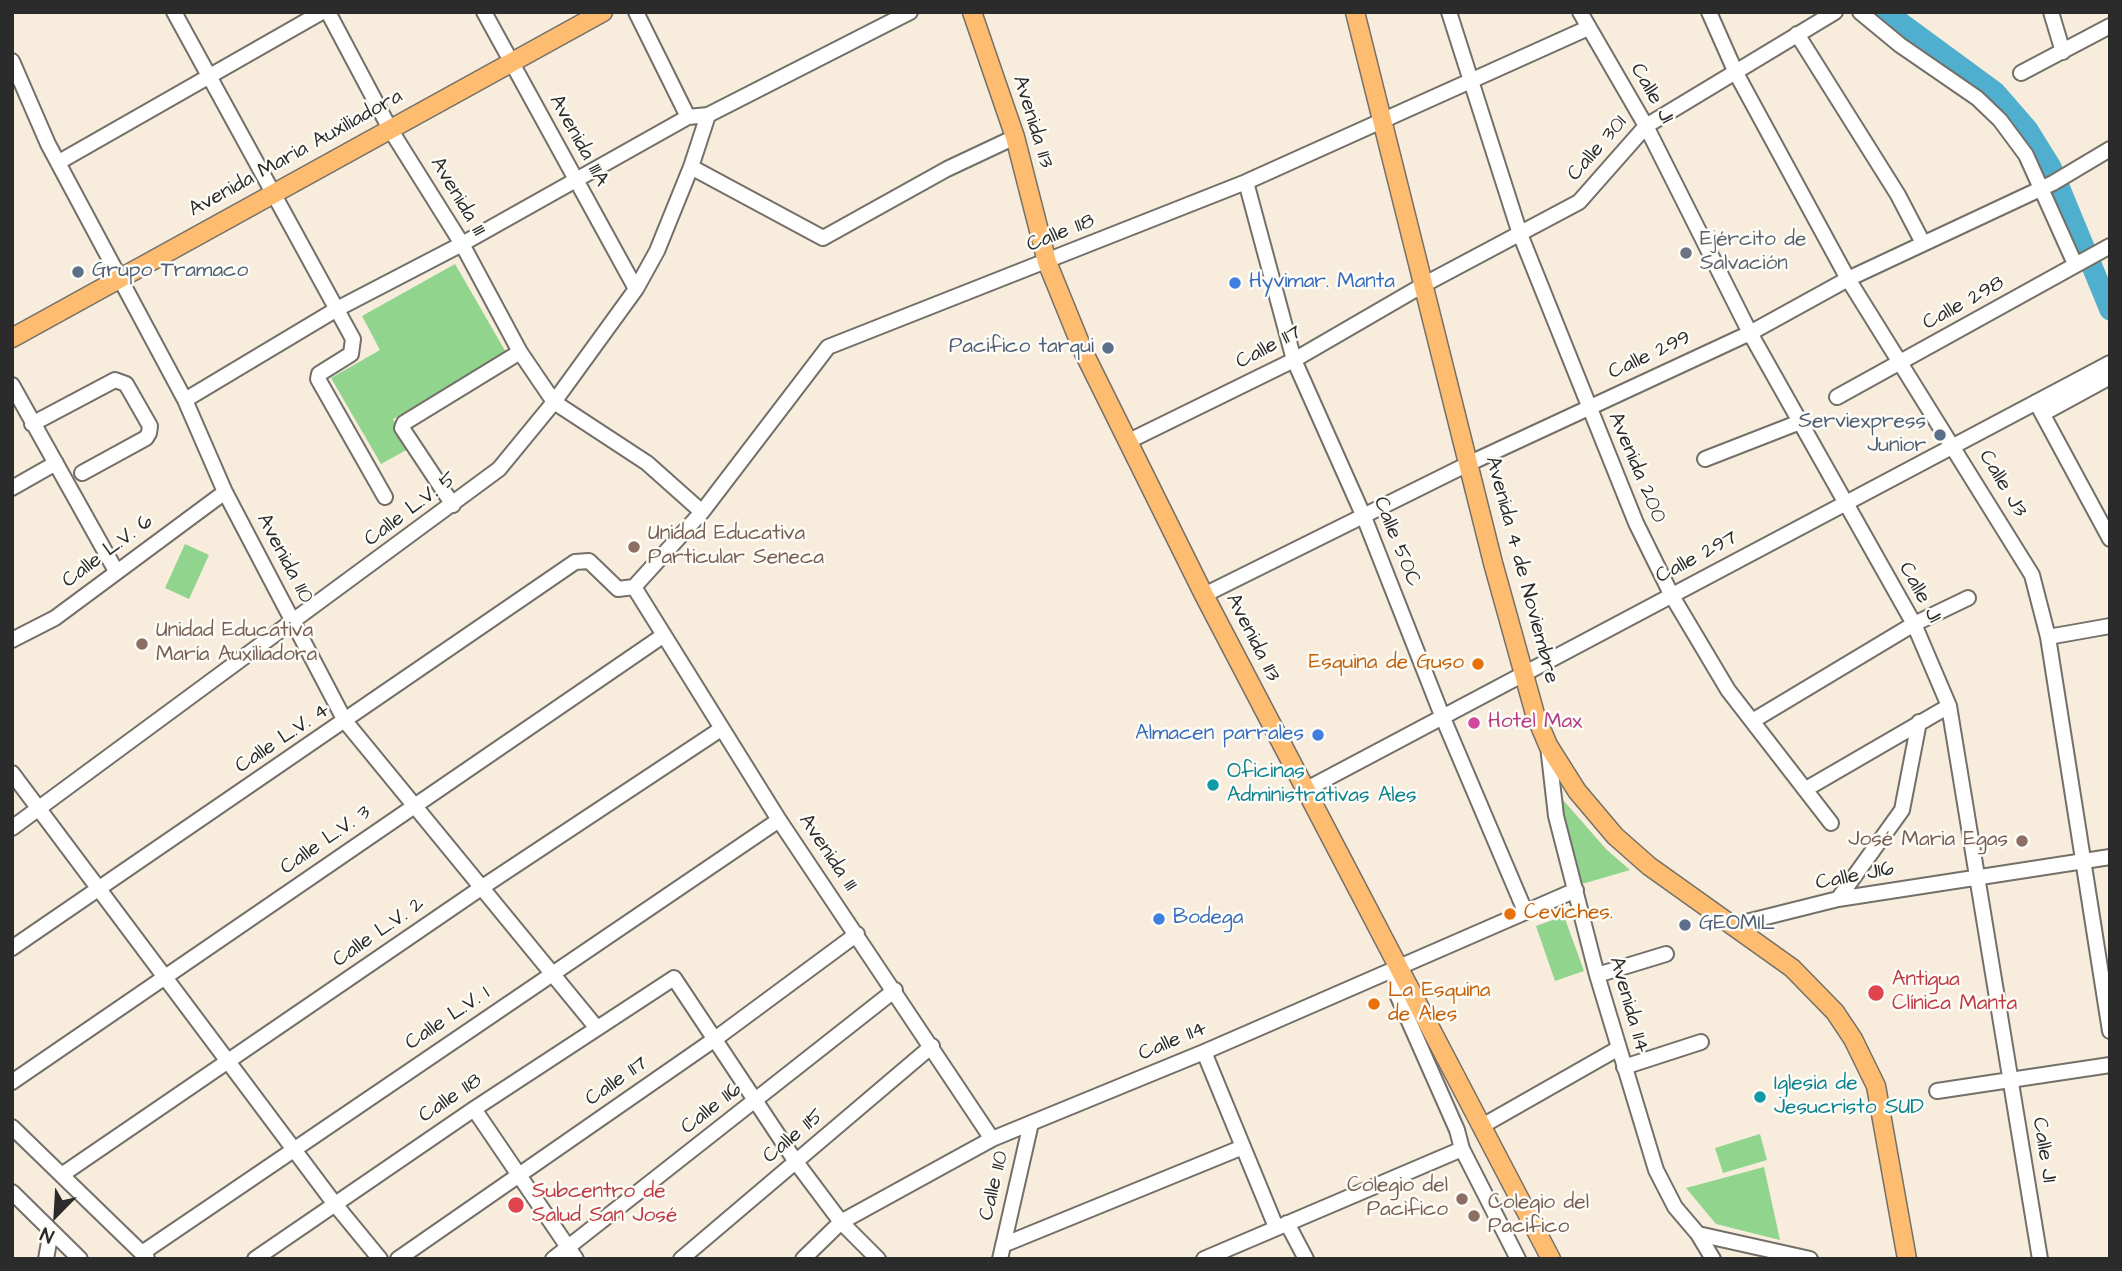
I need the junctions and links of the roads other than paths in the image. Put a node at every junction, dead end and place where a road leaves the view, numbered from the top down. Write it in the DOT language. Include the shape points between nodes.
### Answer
graph roads {
  1 [pos="174,12"];
  2 [pos="322,12"];
  3 [pos="328,12"];
  4 [pos="484,12"];
  5 [pos="603,12"];
  6 [pos="636,12"];
  7 [pos="910,12"];
  8 [pos="972,12"];
  9 [pos="1356,12"];
  10 [pos="1449,12"];
  11 [pos="1580,12"];
  12 [pos="1709,12"];
  13 [pos="1835,12"];
  14 [pos="1860,12"];
  15 [pos="2051,12"];
  16 [pos="2110,26"];
  17 [pos="1588,28"];
  18 [pos="1797,34"];
  19 [pos="2063,52"];
  20 [pos="12,61"];
  21 [pos="509,62"];
  22 [pos="1736,73"];
  23 [pos="2021,73"];
  24 [pos="210,78"];
  25 [pos="1469,81"];
  26 [pos="708,115"];
  27 [pos="688,117"];
  28 [pos="1383,121"];
  29 [pos="1646,126"];
  30 [pos="390,129"];
  31 [pos="1015,137"];
  32 [pos="2110,149"];
  33 [pos="59,162"];
  34 [pos="691,167"];
  35 [pos="576,179"];
  36 [pos="1246,182"];
  37 [pos="2048,185"];
  38 [pos="274,192"];
  39 [pos="1520,234"];
  40 [pos="1923,243"];
  41 [pos="462,244"];
  42 [pos="2110,246"];
  43 [pos="1047,262"];
  44 [pos="2076,264"];
  45 [pos="118,278"];
  46 [pos="1848,279"];
  47 [pos="1425,284"];
  48 [pos="636,289"];
  49 [pos="337,309"];
  50 [pos="1750,332"];
  51 [pos="12,338"];
  52 [pos="520,352"];
  53 [pos="1294,360"];
  54 [pos="1900,363"];
  55 [pos="2110,363"];
  56 [pos="2110,377"];
  57 [pos="12,385"];
  58 [pos="1837,397"];
  59 [pos="185,400"];
  60 [pos="554,402"];
  61 [pos="2040,407"];
  62 [pos="1588,408"];
  63 [pos="1800,422"];
  64 [pos="32,424"];
  65 [pos="1129,441"];
  66 [pos="1953,445"];
  67 [pos="1705,459"];
  68 [pos="56,463"];
  69 [pos="1470,463"];
  70 [pos="82,473"];
  71 [pos="12,488"];
  72 [pos="225,492"];
  73 [pos="385,497"];
  74 [pos="1844,503"];
  75 [pos="453,505"];
  76 [pos="702,512"];
  77 [pos="1364,517"];
  78 [pos="2110,539"];
  79 [pos="116,571"];
  80 [pos="634,587"];
  81 [pos="1204,595"];
  82 [pos="1672,596"];
  83 [pos="1968,598"];
  84 [pos="295,622"];
  85 [pos="1914,624"];
  86 [pos="2110,626"];
  87 [pos="664,635"];
  88 [pos="2048,637"];
  89 [pos="12,640"];
  90 [pos="1525,674"];
  91 [pos="1949,706"];
  92 [pos="1443,718"];
  93 [pos="1754,720"];
  94 [pos="345,721"];
  95 [pos="1919,722"];
  96 [pos="721,729"];
  97 [pos="1548,745"];
  98 [pos="12,773"];
  99 [pos="1806,789"];
  100 [pos="1305,790"];
  101 [pos="412,807"];
  102 [pos="40,810"];
  103 [pos="779,820"];
  104 [pos="1831,823"];
  105 [pos="12,828"];
  106 [pos="2110,857"];
  107 [pos="2082,862"];
  108 [pos="1978,877"];
  109 [pos="481,888"];
  110 [pos="100,889"];
  111 [pos="1576,890"];
  112 [pos="1838,899"];
  113 [pos="1525,911"];
  114 [pos="1734,925"];
  115 [pos="857,934"];
  116 [pos="12,948"];
  117 [pos="1666,954"];
  118 [pos="1397,968"];
  119 [pos="554,973"];
  120 [pos="1597,975"];
  121 [pos="167,976"];
  122 [pos="895,990"];
  123 [pos="596,1027"];
  124 [pos="2110,1031"];
  125 [pos="715,1039"];
  126 [pos="1701,1042"];
  127 [pos="932,1046"];
  128 [pos="1619,1048"];
  129 [pos="1204,1052"];
  130 [pos="228,1062"];
  131 [pos="2110,1065"];
  132 [pos="1624,1067"];
  133 [pos="2010,1079"];
  134 [pos="12,1082"];
  135 [pos="1937,1091"];
  136 [pos="755,1102"];
  137 [pos="474,1109"];
  138 [pos="1031,1123"];
  139 [pos="1482,1126"];
  140 [pos="12,1127"];
  141 [pos="992,1139"];
  142 [pos="1243,1147"];
  143 [pos="293,1148"];
  144 [pos="1462,1149"];
  145 [pos="796,1163"];
  146 [pos="63,1174"];
  147 [pos="519,1176"];
  148 [pos="12,1192"];
  149 [pos="334,1203"];
  150 [pos="841,1223"];
  151 [pos="1281,1225"];
  152 [pos="51,1231"];
  153 [pos="1698,1234"];
  154 [pos="1001,1252"];
  155 [pos="572,1254"];
  156 [pos="145,1256"];
  157 [pos="1210,1258"];
  158 [pos="46,1259"];
  159 [pos="80,1259"];
  160 [pos="255,1259"];
  161 [pos="380,1259"];
  162 [pos="398,1259"];
  163 [pos="553,1259"];
  164 [pos="681,1259"];
  165 [pos="803,1259"];
  166 [pos="878,1259"];
  167 [pos="1306,1259"];
  168 [pos="1517,1259"];
  169 [pos="1551,1259"];
  170 [pos="1713,1259"];
  171 [pos="1810,1259"];
  172 [pos="1907,1259"];
  173 [pos="2040,1259"];
  1 -- 24 [label="street"];
  2 -- 24 [label="street"];
  3 -- 30 [label="street, Avenida 111"];
  4 -- 21 [label="street, Avenida 111A"];
  5 -- 21 [label="main road, Avenida Maria Auxiliadora"];
  6 -- 27 [label="street"];
  7 -- 26 [label="street"];
  8 -- 31 [label="main road, Avenida 113"];
  9 -- 28 [label="main road, Avenida 4 de Noviembre"];
  10 -- 25 [label="street, Avenida 200"];
  11 -- 17 [label="street, Calle J1"];
  12 -- 22 [label="street, Calle J3"];
  13 -- 18 [label="street, Calle 301"];
  14 -- 37 [label="street" via="1977,98 2000,120"];
  15 -- 19 [label="street"];
  16 -- 19 [label="street"];
  17 -- 25 [label="street, Calle 118"];
  17 -- 29 [label="street, Calle J1"];
  18 -- 22 [label="street, Calle 301"];
  18 -- 40 [label="street"];
  19 -- 23 [label="street"];
  20 -- 33 [label="street, Avenida 110"];
  21 -- 30 [label="main road, Avenida Maria Auxiliadora"];
  21 -- 35 [label="street, Avenida 111A"];
  22 -- 29 [label="street, Calle 301"];
  22 -- 46 [label="street, Calle J3"];
  24 -- 33 [label="street"];
  24 -- 38 [label="street"];
  25 -- 28 [label="street, Calle 118"];
  25 -- 39 [label="street, Avenida 200"];
  26 -- 27 [label="street"];
  26 -- 34 [label="street, Calle L.V. 5"];
  27 -- 35 [label="street"];
  28 -- 36 [label="street, Calle 118"];
  28 -- 47 [label="main road, Avenida 4 de Noviembre"];
  29 -- 39 [label="street, Calle 301" via="1579,202"];
  29 -- 50 [label="street, Calle J1"];
  30 -- 38 [label="main road, Avenida Maria Auxiliadora"];
  30 -- 41 [label="street, Avenida 111"];
  31 -- 34 [label="street" via="822,239"];
  31 -- 43 [label="main road, Avenida 113"];
  32 -- 37 [label="street, Calle 299"];
  33 -- 45 [label="street, Avenida 110"];
  34 -- 48 [label="street, Calle L.V. 5" via="657,251"];
  35 -- 41 [label="street"];
  35 -- 48 [label="street, Avenida 111A"];
  36 -- 43 [label="street, Calle 118"];
  36 -- 53 [label="street, Calle 50C"];
  37 -- 40 [label="street, Calle 299"];
  37 -- 44 [label="street"];
  38 -- 45 [label="main road, Avenida Maria Auxiliadora"];
  38 -- 49 [label="street"];
  39 -- 47 [label="street, Calle 301"];
  39 -- 62 [label="street, Avenida 200"];
  40 -- 46 [label="street, Calle 299"];
  41 -- 49 [label="street"];
  41 -- 52 [label="street, Avenida 111"];
  42 -- 44 [label="street, Calle 298"];
  43 -- 65 [label="main road, Avenida 113" via="1084,353"];
  43 -- 76 [label="street, Calle 118" via="828,347"];
  44 -- 54 [label="street, Calle 298"];
  45 -- 51 [label="main road, Avenida Maria Auxiliadora"];
  45 -- 59 [label="street, Avenida 110"];
  46 -- 50 [label="street, Calle 299"];
  46 -- 54 [label="street, Calle J3"];
  47 -- 53 [label="street, Calle 117"];
  47 -- 69 [label="main road, Avenida 4 de Noviembre"];
  48 -- 60 [label="street, Calle L.V. 5"];
  49 -- 59 [label="street"];
  49 -- 73 [label="street" via="353,346 351,354 318,379"];
  50 -- 62 [label="street, Calle 299"];
  50 -- 63 [label="street, Calle J1"];
  52 -- 60 [label="street, Avenida 111"];
  52 -- 75 [label="street" via="404,423 402,428"];
  53 -- 65 [label="street, Calle 117"];
  53 -- 77 [label="street, Calle 50C"];
  54 -- 58 [label="street, Calle 298"];
  54 -- 66 [label="street, Calle J3"];
  55 -- 61 [label="street, Calle 297"];
  56 -- 61 [label="street"];
  57 -- 64 [label="street"];
  59 -- 72 [label="street, Avenida 110"];
  60 -- 75 [label="street, Calle L.V. 5" via="499,469"];
  60 -- 76 [label="street" via="648,463"];
  61 -- 66 [label="street, Calle 297"];
  61 -- 78 [label="street"];
  62 -- 69 [label="street, Calle 299"];
  62 -- 82 [label="street, Avenida 200"];
  63 -- 67 [label="street"];
  63 -- 74 [label="street, Calle J1"];
  64 -- 68 [label="street"];
  64 -- 70 [label="street" via="115,380 126,384 150,426 149,433"];
  65 -- 81 [label="main road, Avenida 113"];
  66 -- 74 [label="street, Calle 297"];
  66 -- 88 [label="street, Calle J3" via="2032,575"];
  68 -- 71 [label="street"];
  68 -- 79 [label="street"];
  69 -- 77 [label="street, Calle 299"];
  69 -- 90 [label="main road, Avenida 4 de Noviembre"];
  72 -- 79 [label="street, Calle L.V. 6"];
  72 -- 84 [label="street, Avenida 110"];
  74 -- 82 [label="street, Calle 297"];
  74 -- 85 [label="street, Calle J1"];
  75 -- 84 [label="street, Calle L.V. 5"];
  76 -- 80 [label="street, Calle 118"];
  77 -- 81 [label="street, Calle 299"];
  77 -- 92 [label="street, Calle 50C"];
  79 -- 89 [label="street, Calle L.V. 6" via="55,618"];
  80 -- 87 [label="street, Avenida 111"];
  80 -- 94 [label="street, Calle L.V. 4" via="618,589 589,561 575,562"];
  81 -- 100 [label="main road, Avenida 113"];
  82 -- 90 [label="street, Calle 297"];
  82 -- 93 [label="street, Avenida 200" via="1728,690"];
  83 -- 85 [label="street"];
  84 -- 94 [label="street, Avenida 110"];
  84 -- 102 [label="street, Calle L.V. 5"];
  85 -- 91 [label="street, Calle J1"];
  85 -- 93 [label="street"];
  86 -- 88 [label="street"];
  87 -- 96 [label="street, Avenida 111"];
  87 -- 101 [label="street, Calle L.V. 3"];
  88 -- 107 [label="street, Calle J3"];
  90 -- 92 [label="street, Calle 297"];
  90 -- 97 [label="main road, Avenida 4 de Noviembre"];
  91 -- 95 [label="street"];
  91 -- 108 [label="street, Calle J1"];
  92 -- 100 [label="street, Calle 297"];
  92 -- 113 [label="street, Calle 50C"];
  93 -- 99 [label="street, Avenida 200"];
  94 -- 101 [label="street, Avenida 110"];
  94 -- 110 [label="street, Calle L.V. 4"];
  95 -- 99 [label="street"];
  95 -- 112 [label="street" via="1902,810"];
  96 -- 103 [label="street, Avenida 111"];
  96 -- 109 [label="street, Calle L.V. 2"];
  97 -- 111 [label="street, Avenida 114" via="1552,798"];
  97 -- 114 [label="main road, Avenida 4 de Noviembre" via="1577,791 1615,835 1649,866"];
  98 -- 102 [label="street"];
  99 -- 104 [label="street, Avenida 200"];
  100 -- 118 [label="main road, Avenida 113"];
  101 -- 109 [label="street, Avenida 110"];
  101 -- 121 [label="street, Calle L.V. 3"];
  102 -- 105 [label="street, Calle L.V. 5"];
  102 -- 110 [label="street"];
  103 -- 115 [label="street, Avenida 111"];
  103 -- 119 [label="street, Calle L.V. 1"];
  106 -- 107 [label="street, Calle J16"];
  107 -- 108 [label="street, Calle J16"];
  107 -- 124 [label="street, Calle J3"];
  108 -- 112 [label="street, Calle J16"];
  108 -- 133 [label="street, Calle J1"];
  109 -- 119 [label="street, Avenida 110"];
  109 -- 130 [label="street, Calle L.V. 2"];
  110 -- 116 [label="street, Calle L.V. 4"];
  110 -- 121 [label="street"];
  111 -- 113 [label="street, Calle 114"];
  111 -- 120 [label="street, Avenida 114"];
  112 -- 114 [label="street, Calle J16"];
  113 -- 118 [label="street, Calle 114"];
  114 -- 172 [label="main road, Avenida 4 de Noviembre" via="1815,988 1866,1063 1875,1086"];
  115 -- 122 [label="street, Avenida 111"];
  115 -- 125 [label="street, Calle 117"];
  117 -- 120 [label="street"];
  118 -- 129 [label="street, Calle 114"];
  118 -- 139 [label="main road, Avenida 113"];
  118 -- 144 [label="street" via="1396,992"];
  119 -- 123 [label="street, Avenida 110"];
  119 -- 143 [label="street, Calle L.V. 1"];
  120 -- 128 [label="street, Avenida 114"];
  121 -- 130 [label="street"];
  121 -- 134 [label="street, Calle L.V. 3"];
  122 -- 127 [label="street, Avenida 111"];
  122 -- 136 [label="street, Calle 116"];
  123 -- 125 [label="street, Calle 118" via="674,978"];
  123 -- 137 [label="street, Calle 118"];
  125 -- 136 [label="street"];
  125 -- 147 [label="street, Calle 117"];
  126 -- 132 [label="street"];
  127 -- 141 [label="street, Avenida 111"];
  127 -- 145 [label="street, Calle 115"];
  128 -- 132 [label="street, Avenida 114"];
  128 -- 139 [label="street"];
  129 -- 138 [label="street, Calle 114"];
  129 -- 142 [label="street"];
  130 -- 143 [label="street"];
  130 -- 146 [label="street, Calle L.V. 2"];
  131 -- 133 [label="street"];
  132 -- 153 [label="street, Avenida 114" via="1663,1188"];
  133 -- 135 [label="street"];
  133 -- 173 [label="street, Calle J1"];
  136 -- 145 [label="street"];
  136 -- 155 [label="street, Calle 116"];
  137 -- 147 [label="street"];
  137 -- 149 [label="street, Calle 118"];
  138 -- 141 [label="street, Calle 114"];
  138 -- 154 [label="street, Calle 110"];
  139 -- 169 [label="main road, Avenida 113"];
  140 -- 146 [label="street"];
  141 -- 150 [label="street, Calle 114"];
  142 -- 151 [label="street"];
  142 -- 154 [label="street"];
  143 -- 149 [label="street"];
  143 -- 156 [label="street, Calle L.V. 1"];
  144 -- 151 [label="street"];
  144 -- 168 [label="street"];
  145 -- 150 [label="street"];
  145 -- 164 [label="street, Calle 115"];
  146 -- 156 [label="street"];
  147 -- 155 [label="street"];
  147 -- 162 [label="street, Calle 117"];
  148 -- 152 [label="street"];
  149 -- 160 [label="street, Calle 118"];
  149 -- 161 [label="street"];
  150 -- 165 [label="street, Calle 114"];
  150 -- 166 [label="street"];
  151 -- 157 [label="street"];
  151 -- 167 [label="street"];
  152 -- 158 [label="street"];
  152 -- 159 [label="street"];
  153 -- 170 [label="street, Avenida 114"];
  153 -- 171 [label="street"];
  155 -- 163 [label="street, Calle 116"];
}
